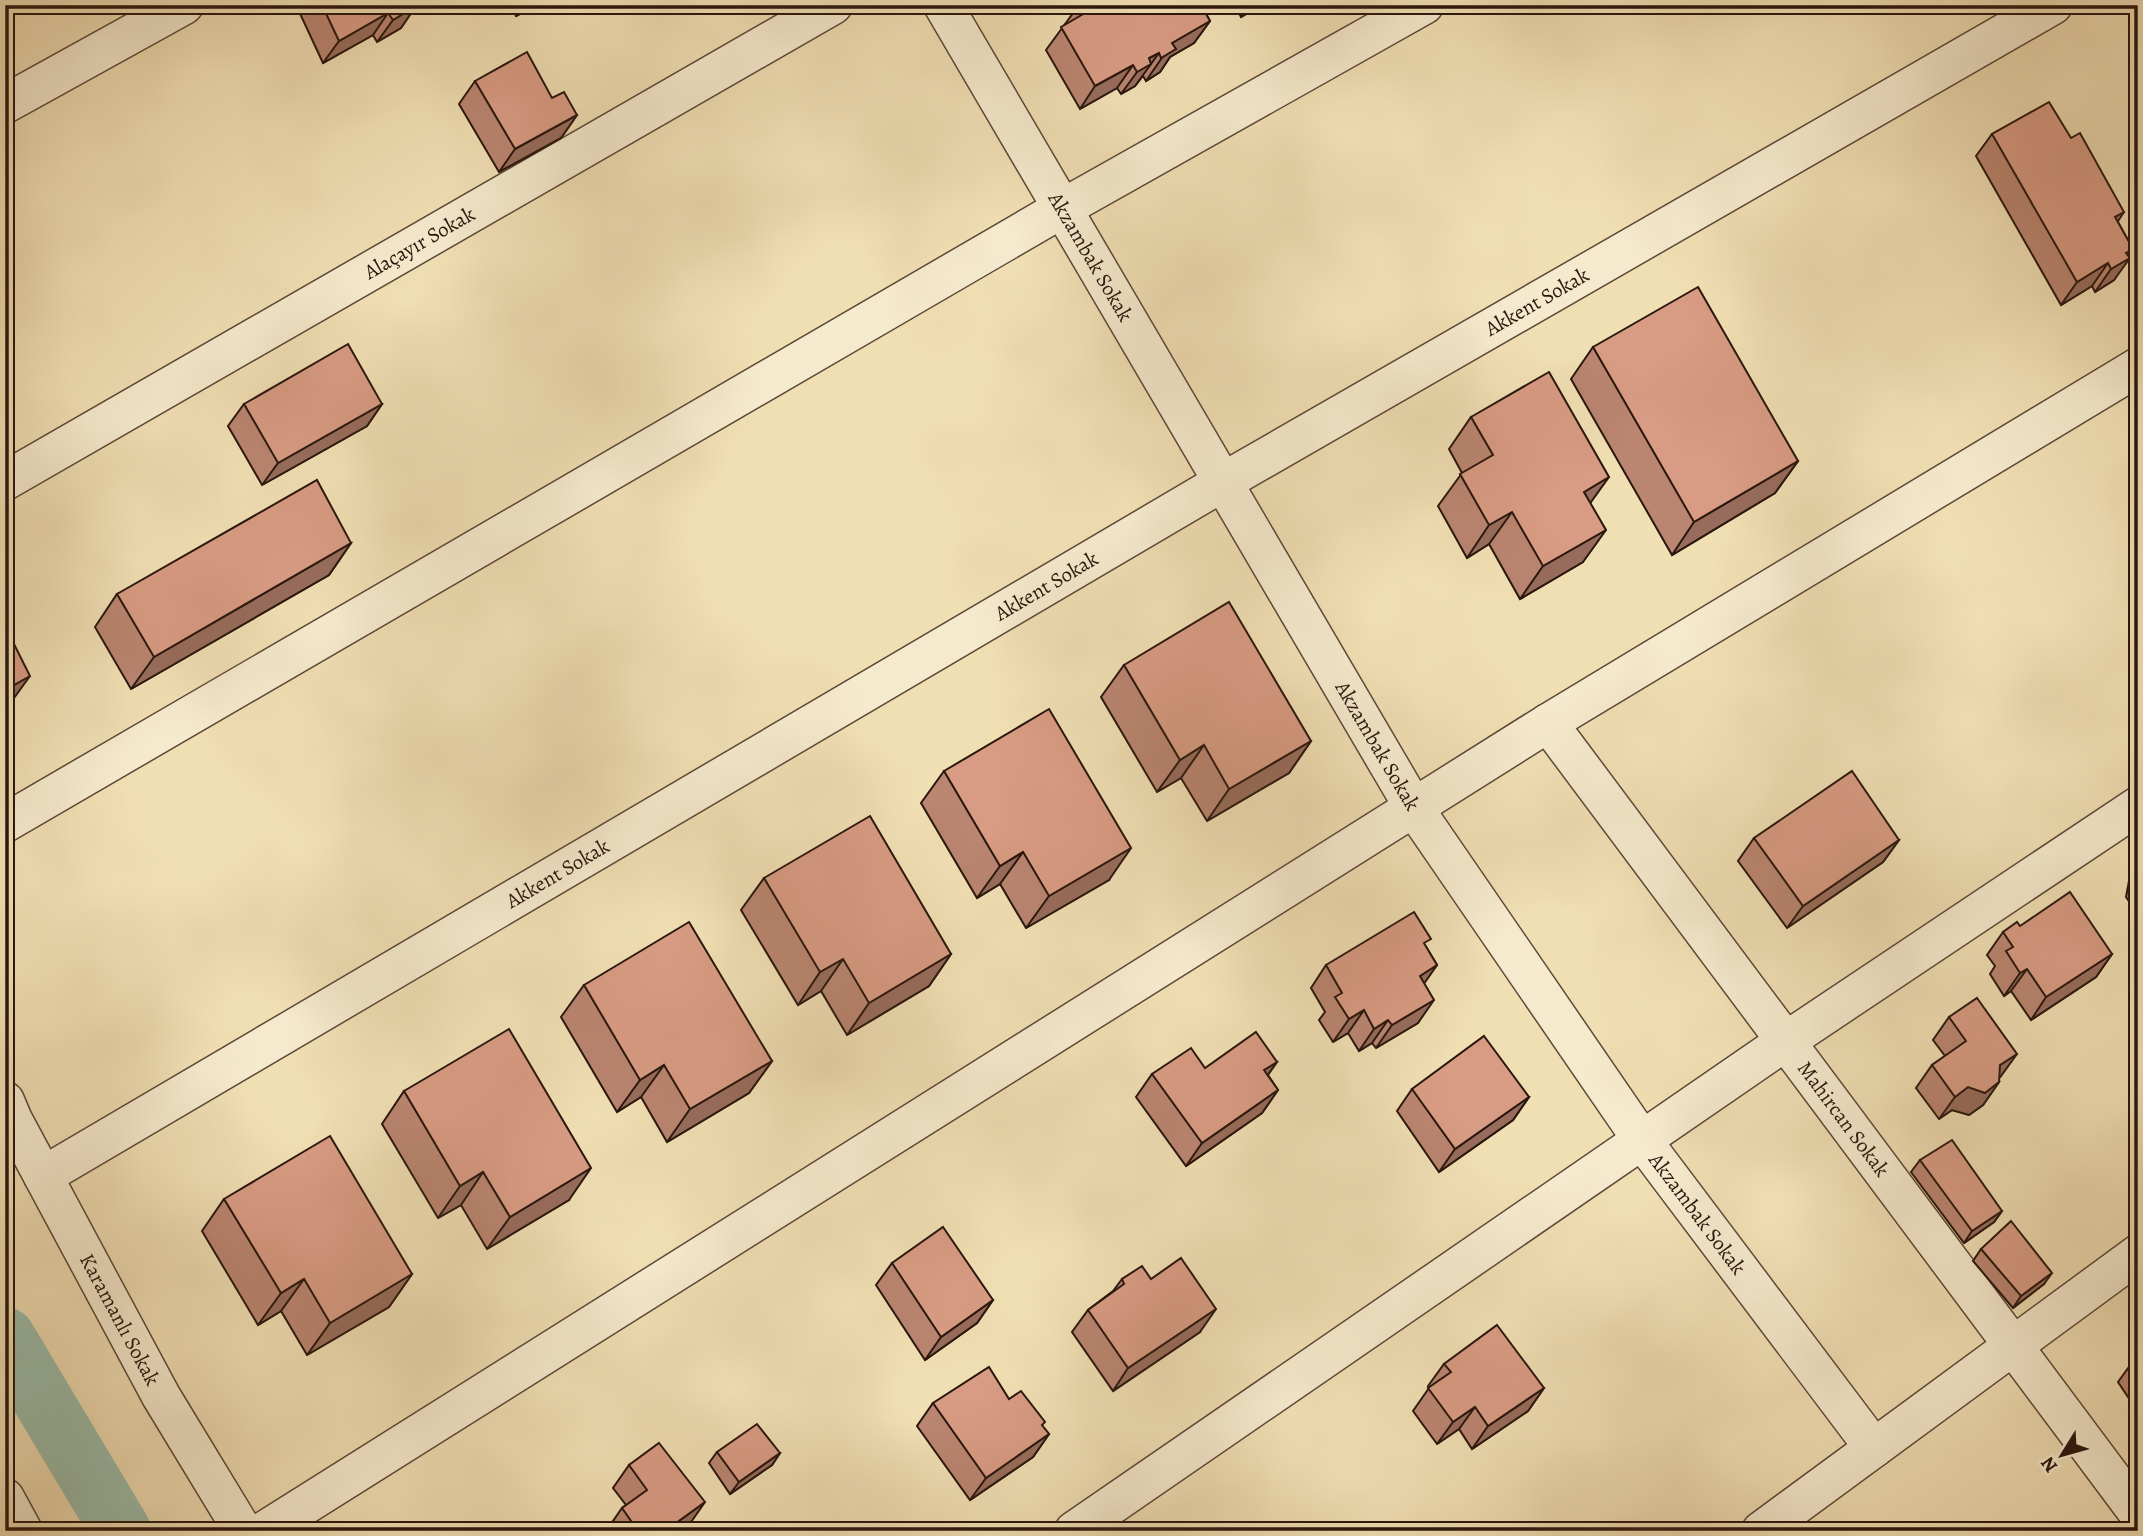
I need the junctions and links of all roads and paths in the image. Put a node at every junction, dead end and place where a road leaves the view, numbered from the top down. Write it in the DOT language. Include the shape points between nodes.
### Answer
graph roads {
  1 [pos="184,5"];
  2 [pos="833,5"];
  3 [pos="943,5"];
  4 [pos="1424,5"];
  5 [pos="2053,5"];
  6 [pos="5,104"];
  7 [pos="1063,208"];
  8 [pos="2138,367"];
  9 [pos="5,481"];
  10 [pos="1223,482"];
  11 [pos="1549,723"];
  12 [pos="2138,806"];
  13 [pos="1415,808"];
  14 [pos="5,823"];
  15 [pos="1786,1041"];
  16 [pos="5,1101"];
  17 [pos="1642,1140"];
  18 [pos="43,1177"];
  19 [pos="2138,1254"];
  20 [pos="2012,1345"];
  21 [pos="1874,1448"];
  22 [pos="5,1498"];
  23 [pos="2138,1513"];
  24 [pos="23,1531"];
  25 [pos="243,1531"];
  26 [pos="264,1531"];
  27 [pos="1074,1531"];
  28 [pos="1761,1531"];
  1 -- 6 [label="street"];
  2 -- 9 [label="street, Alaçayır Sokak"];
  3 -- 7 [label="street, Akzambak Sokak"];
  4 -- 7 [label="street"];
  5 -- 10 [label="street, Akkent Sokak"];
  7 -- 10 [label="street, Akzambak Sokak"];
  7 -- 14 [label="street"];
  8 -- 11 [label="street"];
  10 -- 13 [label="street, Akzambak Sokak"];
  10 -- 18 [label="street, Akkent Sokak"];
  11 -- 13 [label="street"];
  11 -- 15 [label="street, Mahircan Sokak"];
  12 -- 15 [label="street"];
  13 -- 17 [label="street, Akzambak Sokak"];
  13 -- 26 [label="street"];
  15 -- 17 [label="street"];
  15 -- 20 [label="street, Mahircan Sokak"];
  16 -- 18 [label="street, Karamanlı Sokak"];
  17 -- 21 [label="street, Akzambak Sokak"];
  17 -- 27 [label="street"];
  18 -- 25 [label="street, Karamanlı Sokak" via="161,1396"];
  19 -- 20 [label="street"];
  20 -- 21 [label="street"];
  20 -- 23 [label="street, Mahircan Sokak"];
  21 -- 28 [label="street"];
  22 -- 24 [label="street"];
}
